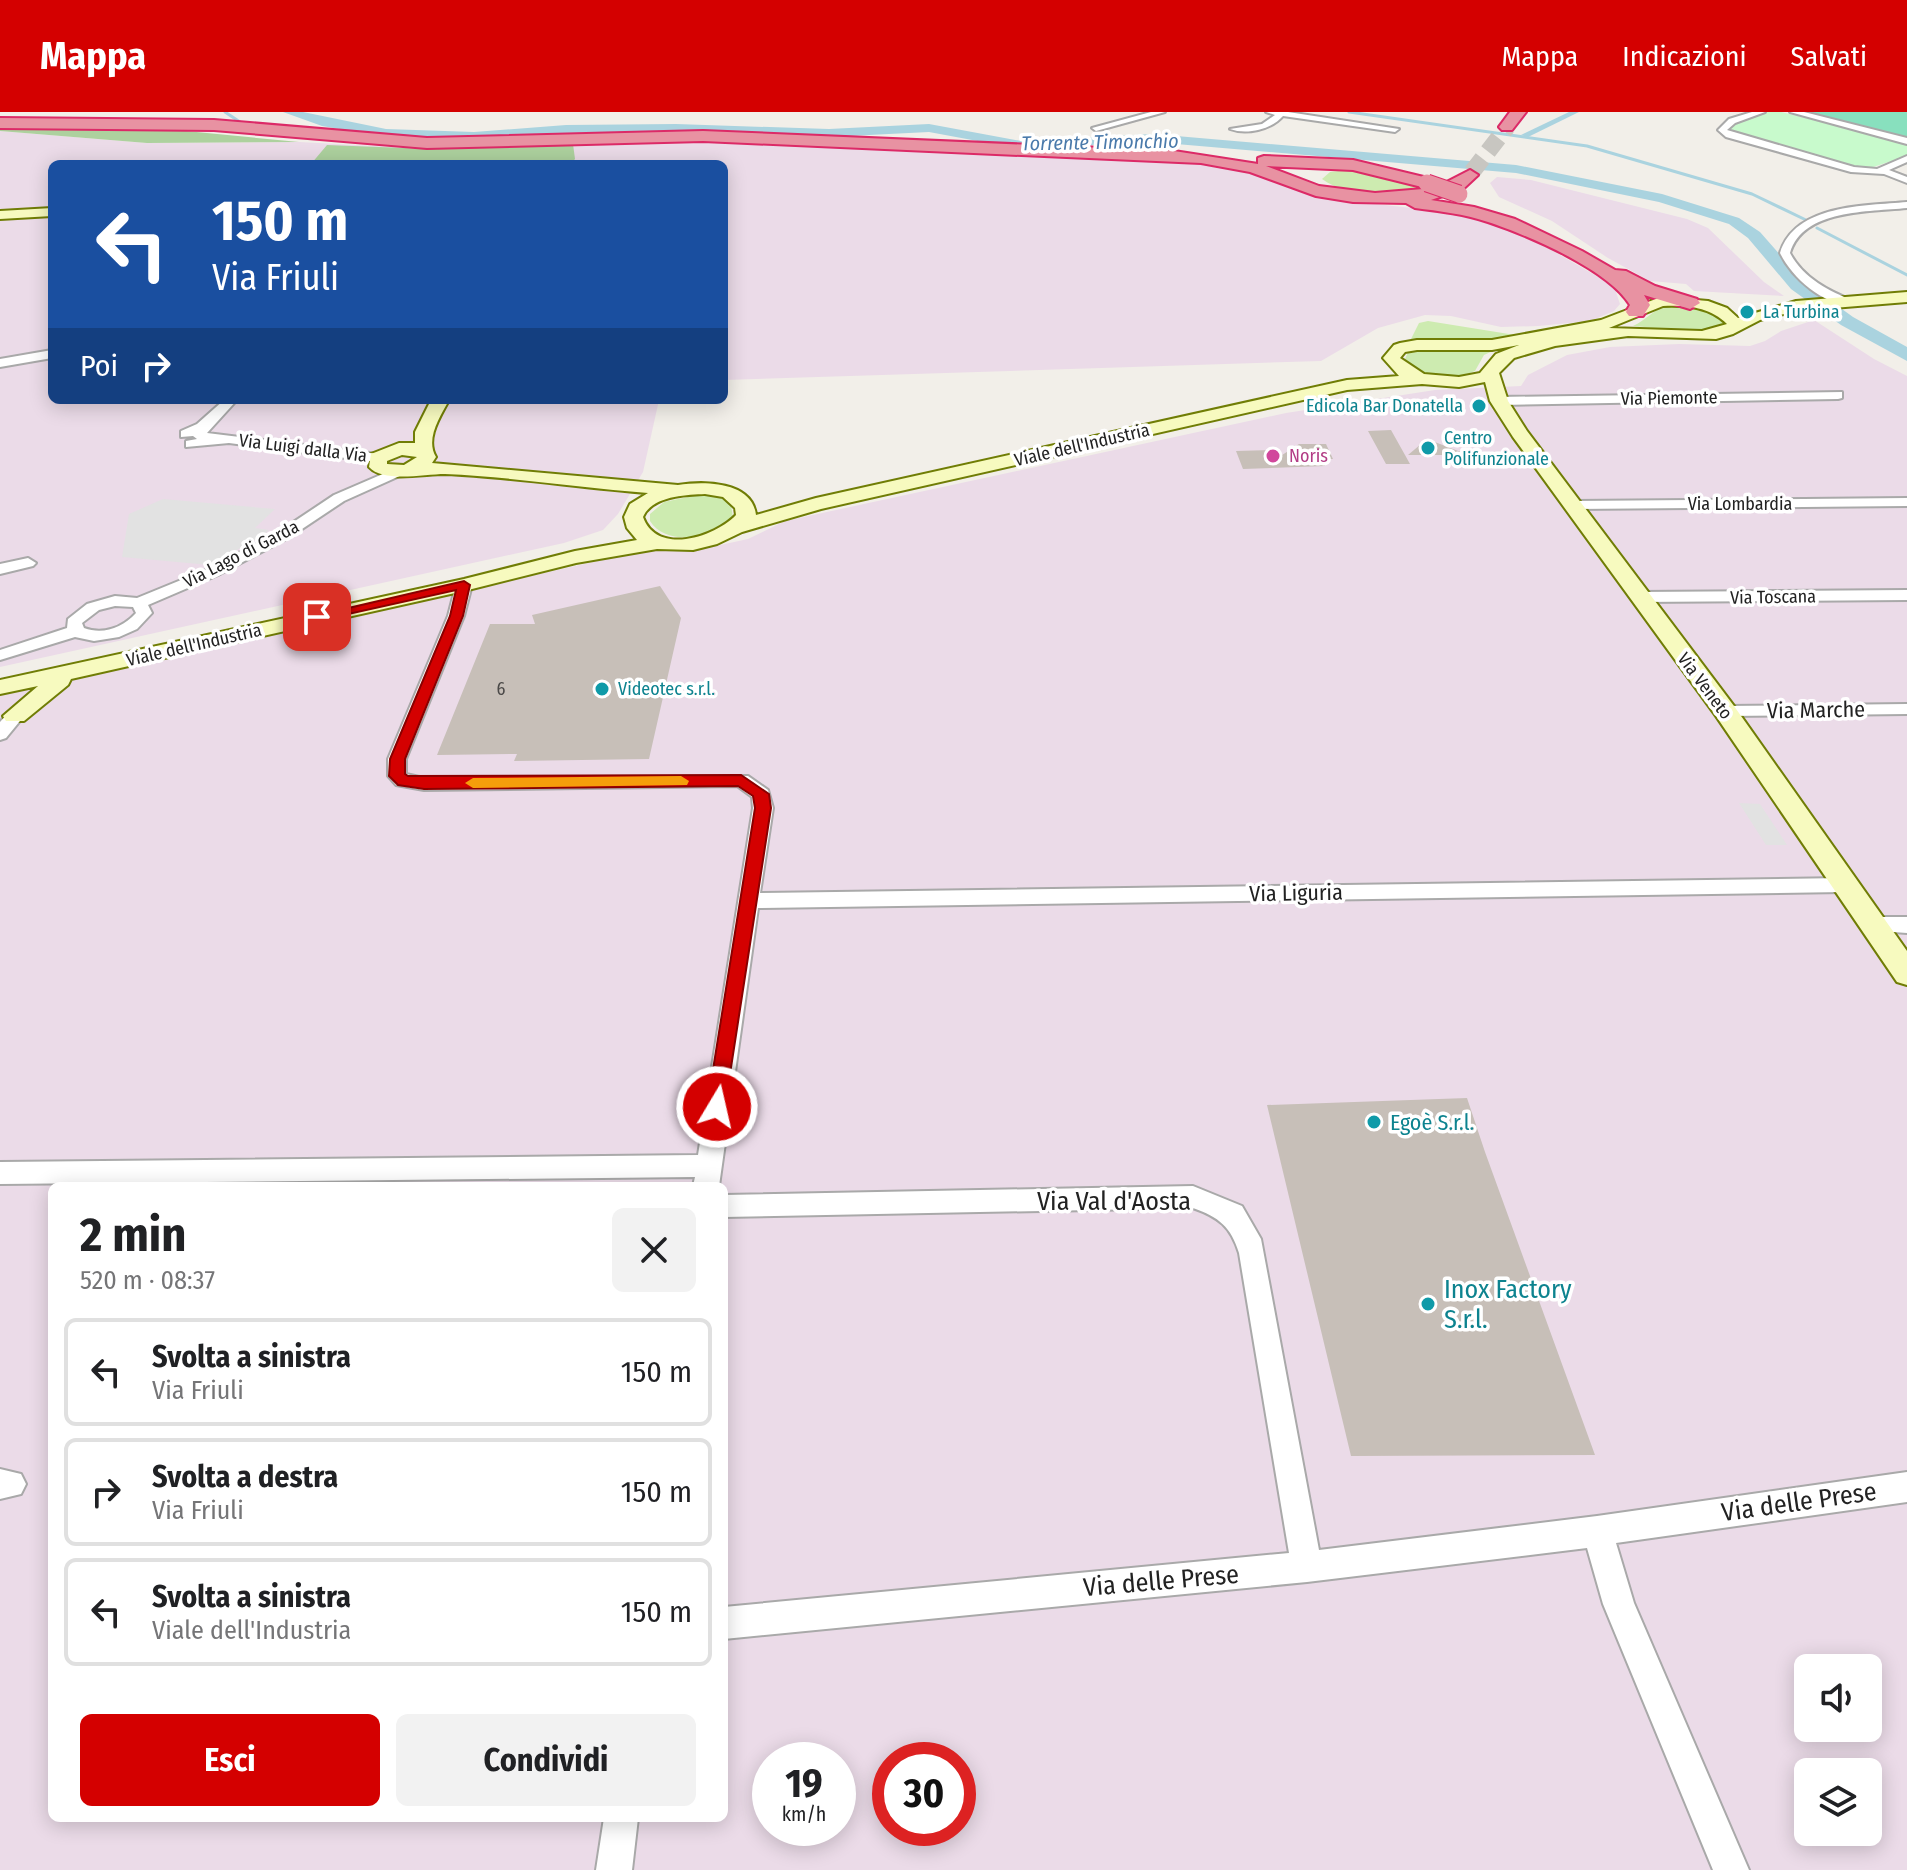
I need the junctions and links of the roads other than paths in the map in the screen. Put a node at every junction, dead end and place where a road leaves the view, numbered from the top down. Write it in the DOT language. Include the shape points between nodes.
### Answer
graph roads {
  1 [pos="1161,112"];
  2 [pos="1518,112"];
  3 [pos="1761,112"];
  4 [pos="1794,112"];
  5 [pos="1275,113"];
  6 [pos="1123,121"];
  7 [pos="0,123"];
  8 [pos="1139,126"];
  9 [pos="1507,127"];
  10 [pos="1096,128"];
  11 [pos="1234,129"];
  12 [pos="1395,129"];
  13 [pos="1907,141"];
  14 [pos="1093,153"];
  15 [pos="1907,159"];
  16 [pos="1376,170"];
  17 [pos="1882,172"];
  18 [pos="1287,180"];
  19 [pos="1907,180"];
  20 [pos="1473,185"];
  21 [pos="1316,191"];
  22 [pos="1363,194"];
  23 [pos="1907,205"];
  24 [pos="48,212"];
  25 [pos="0,215"];
  26 [pos="1626,282"];
  27 [pos="1907,297"];
  28 [pos="1696,303"];
  29 [pos="1846,303"];
  30 [pos="1781,309"];
  31 [pos="1636,312"];
  32 [pos="1736,325"];
  33 [pos="48,355"];
  34 [pos="1391,358"];
  35 [pos="0,363"];
  36 [pos="1491,374"];
  37 [pos="1432,380"];
  38 [pos="1347,385"];
  39 [pos="1838,395"];
  40 [pos="1499,401"];
  41 [pos="226,404"];
  42 [pos="437,404"];
  43 [pos="428,418"];
  44 [pos="382,458"];
  45 [pos="416,462"];
  46 [pos="605,485"];
  47 [pos="676,490"];
  48 [pos="339,498"];
  49 [pos="738,498"];
  50 [pos="1907,502"];
  51 [pos="816,504"];
  52 [pos="1574,505"];
  53 [pos="635,518"];
  54 [pos="740,526"];
  55 [pos="660,542"];
  56 [pos="575,557"];
  57 [pos="28,563"];
  58 [pos="0,569"];
  59 [pos="464,585"];
  60 [pos="1907,595"];
  61 [pos="1638,597"];
  62 [pos="139,603"];
  63 [pos="76,631"];
  64 [pos="0,655"];
  65 [pos="77,671"];
  66 [pos="6,686"];
  67 [pos="1907,709"];
  68 [pos="1725,711"];
  69 [pos="7,725"];
  70 [pos="1844,885"];
  71 [pos="748,901"];
  72 [pos="1873,925"];
  73 [pos="1907,925"];
  74 [pos="1907,974"];
  75 [pos="0,1173"];
  76 [pos="707,1176"];
  77 [pos="728,1206"];
  78 [pos="1907,1487"];
  79 [pos="1597,1531"];
  80 [pos="1307,1567"];
  81 [pos="728,1623"];
  82 [pos="620,1822"];
  83 [pos="614,1870"];
  84 [pos="1731,1870"];
  1 -- 6 [label="street"];
  2 -- 9 [label="highway"];
  3 -- 17 [label="street" via="1722,130 1854,170"];
  4 -- 13 [label="street"];
  5 -- 11 [label="street" via="1273,123"];
  5 -- 12 [label="street"];
  6 -- 8 [label="street"];
  6 -- 10 [label="street"];
  7 -- 14 [label="highway" via="214,125 427,143 703,136"];
  14 -- 16 [label="highway" via="1334,163"];
  14 -- 18 [label="highway" via="1214,160"];
  15 -- 17 [label="street"];
  16 -- 20 [label="highway, bridge" via="1427,183"];
  16 -- 22 [label="highway" via="1333,169 1318,175 1323,185"];
  17 -- 19 [label="street"];
  18 -- 21 [label="highway"];
  18 -- 22 [label="highway"];
  20 -- 21 [label="highway" via="1405,197"];
  20 -- 22 [label="highway"];
  20 -- 26 [label="highway"];
  20 -- 26 [label="highway" via="1517,219"];
  21 -- 26 [label="highway" via="1490,217 1529,231"];
  23 -- 29 [label="street" via="1820,219 1788,239 1785,253 1795,270"];
  24 -- 25 [label="main road"];
  26 -- 28 [label="highway"];
  26 -- 31 [label="highway" via="1638,298"];
  27 -- 29 [label="main road, Viale dell'Industria"];
  28 -- 30 [label="main road, Viale dell'Industria"];
  28 -- 31 [label="main road, Viale dell'Industria" via="1661,302"];
  28 -- 32 [label="main road" via="1728,315"];
  29 -- 30 [label="main road, Viale dell'Industria"];
  30 -- 32 [label="main road, Viale dell'Industria"];
  31 -- 34 [label="main road, Viale dell'Industria" via="1605,324 1497,344 1406,347"];
  32 -- 36 [label="main road, Viale dell'Industria" via="1711,335 1629,331 1548,343 1504,357"];
  33 -- 35 [label="street"];
  34 -- 37 [label="main road" via="1401,370"];
  34 -- 38 [label="main road, Viale dell'Industria"];
  36 -- 37 [label="main road, Viale dell'Industria"];
  36 -- 40 [label="main road, Via Veneto"];
  37 -- 38 [label="main road, Viale dell'Industria"];
  37 -- 40 [label="main road"];
  38 -- 51 [label="main road, Viale dell'Industria"];
  39 -- 40 [label="street, Via Piemonte"];
  40 -- 52 [label="main road, Via Veneto"];
  41 -- 44 [label="street, Via Luigi dalla Via" via="187,438"];
  42 -- 43 [label="main road"];
  43 -- 44 [label="main road"];
  43 -- 45 [label="main road"];
  44 -- 45 [label="main road" via="386,471"];
  44 -- 45 [label="main road" via="413,448"];
  44 -- 48 [label="street, Via Lago di Garda"];
  45 -- 46 [label="main road"];
  45 -- 48 [label="street, Via Lago di Garda"];
  46 -- 47 [label="main road"];
  46 -- 53 [label="main road" via="623,494"];
  47 -- 49 [label="main road, Viale dell'Industria" via="705,488"];
  47 -- 53 [label="main road, Viale dell'Industria" via="651,498"];
  48 -- 62 [label="street, Via Lago di Garda" via="213,572"];
  49 -- 51 [label="main road, Viale dell'Industria"];
  49 -- 54 [label="main road" via="746,516"];
  50 -- 52 [label="street, Via Lombardia"];
  51 -- 54 [label="main road, Viale dell'Industria"];
  52 -- 61 [label="main road, Via Veneto"];
  53 -- 55 [label="main road" via="643,535"];
  53 -- 56 [label="main road, Viale dell'Industria"];
  54 -- 55 [label="main road, Viale dell'Industria" via="705,542"];
  55 -- 56 [label="main road, Viale dell'Industria"];
  56 -- 59 [label="main road, Viale dell'Industria"];
  57 -- 58 [label="street"];
  59 -- 65 [label="main road, Viale dell'Industria"];
  59 -- 71 [label="street" via="397,759 397,776 424,784 741,780 761,794 763,808"];
  60 -- 61 [label="street, Via Toscana"];
  61 -- 68 [label="main road, Via Veneto"];
  62 -- 63 [label="street" via="115,601 93,607 78,617"];
  62 -- 63 [label="street" via="144,613 125,629 91,636"];
  63 -- 64 [label="street"];
  65 -- 66 [label="main road, Viale dell'Industria"];
  65 -- 69 [label="main road" via="41,693"];
  66 -- 69 [label="main road" via="19,692"];
  67 -- 68 [label="street, Via Marche"];
  68 -- 70 [label="main road, Via Veneto"];
  70 -- 71 [label="street, Via Liguria"];
  70 -- 72 [label="main road, Via Veneto"];
  71 -- 76 [label="street"];
  72 -- 73 [label="street"];
  72 -- 74 [label="main road, Via Veneto"];
  75 -- 76 [label="street"];
  77 -- 80 [label="street, Via Val d'Aosta" via="1193,1197 1229,1209 1244,1224 1252,1253"];
  78 -- 79 [label="street, Via delle Prese"];
  79 -- 80 [label="street, Via delle Prese"];
  79 -- 84 [label="street" via="1619,1604"];
  80 -- 81 [label="street, Via delle Prese"];
  82 -- 83 [label="street"];
}
